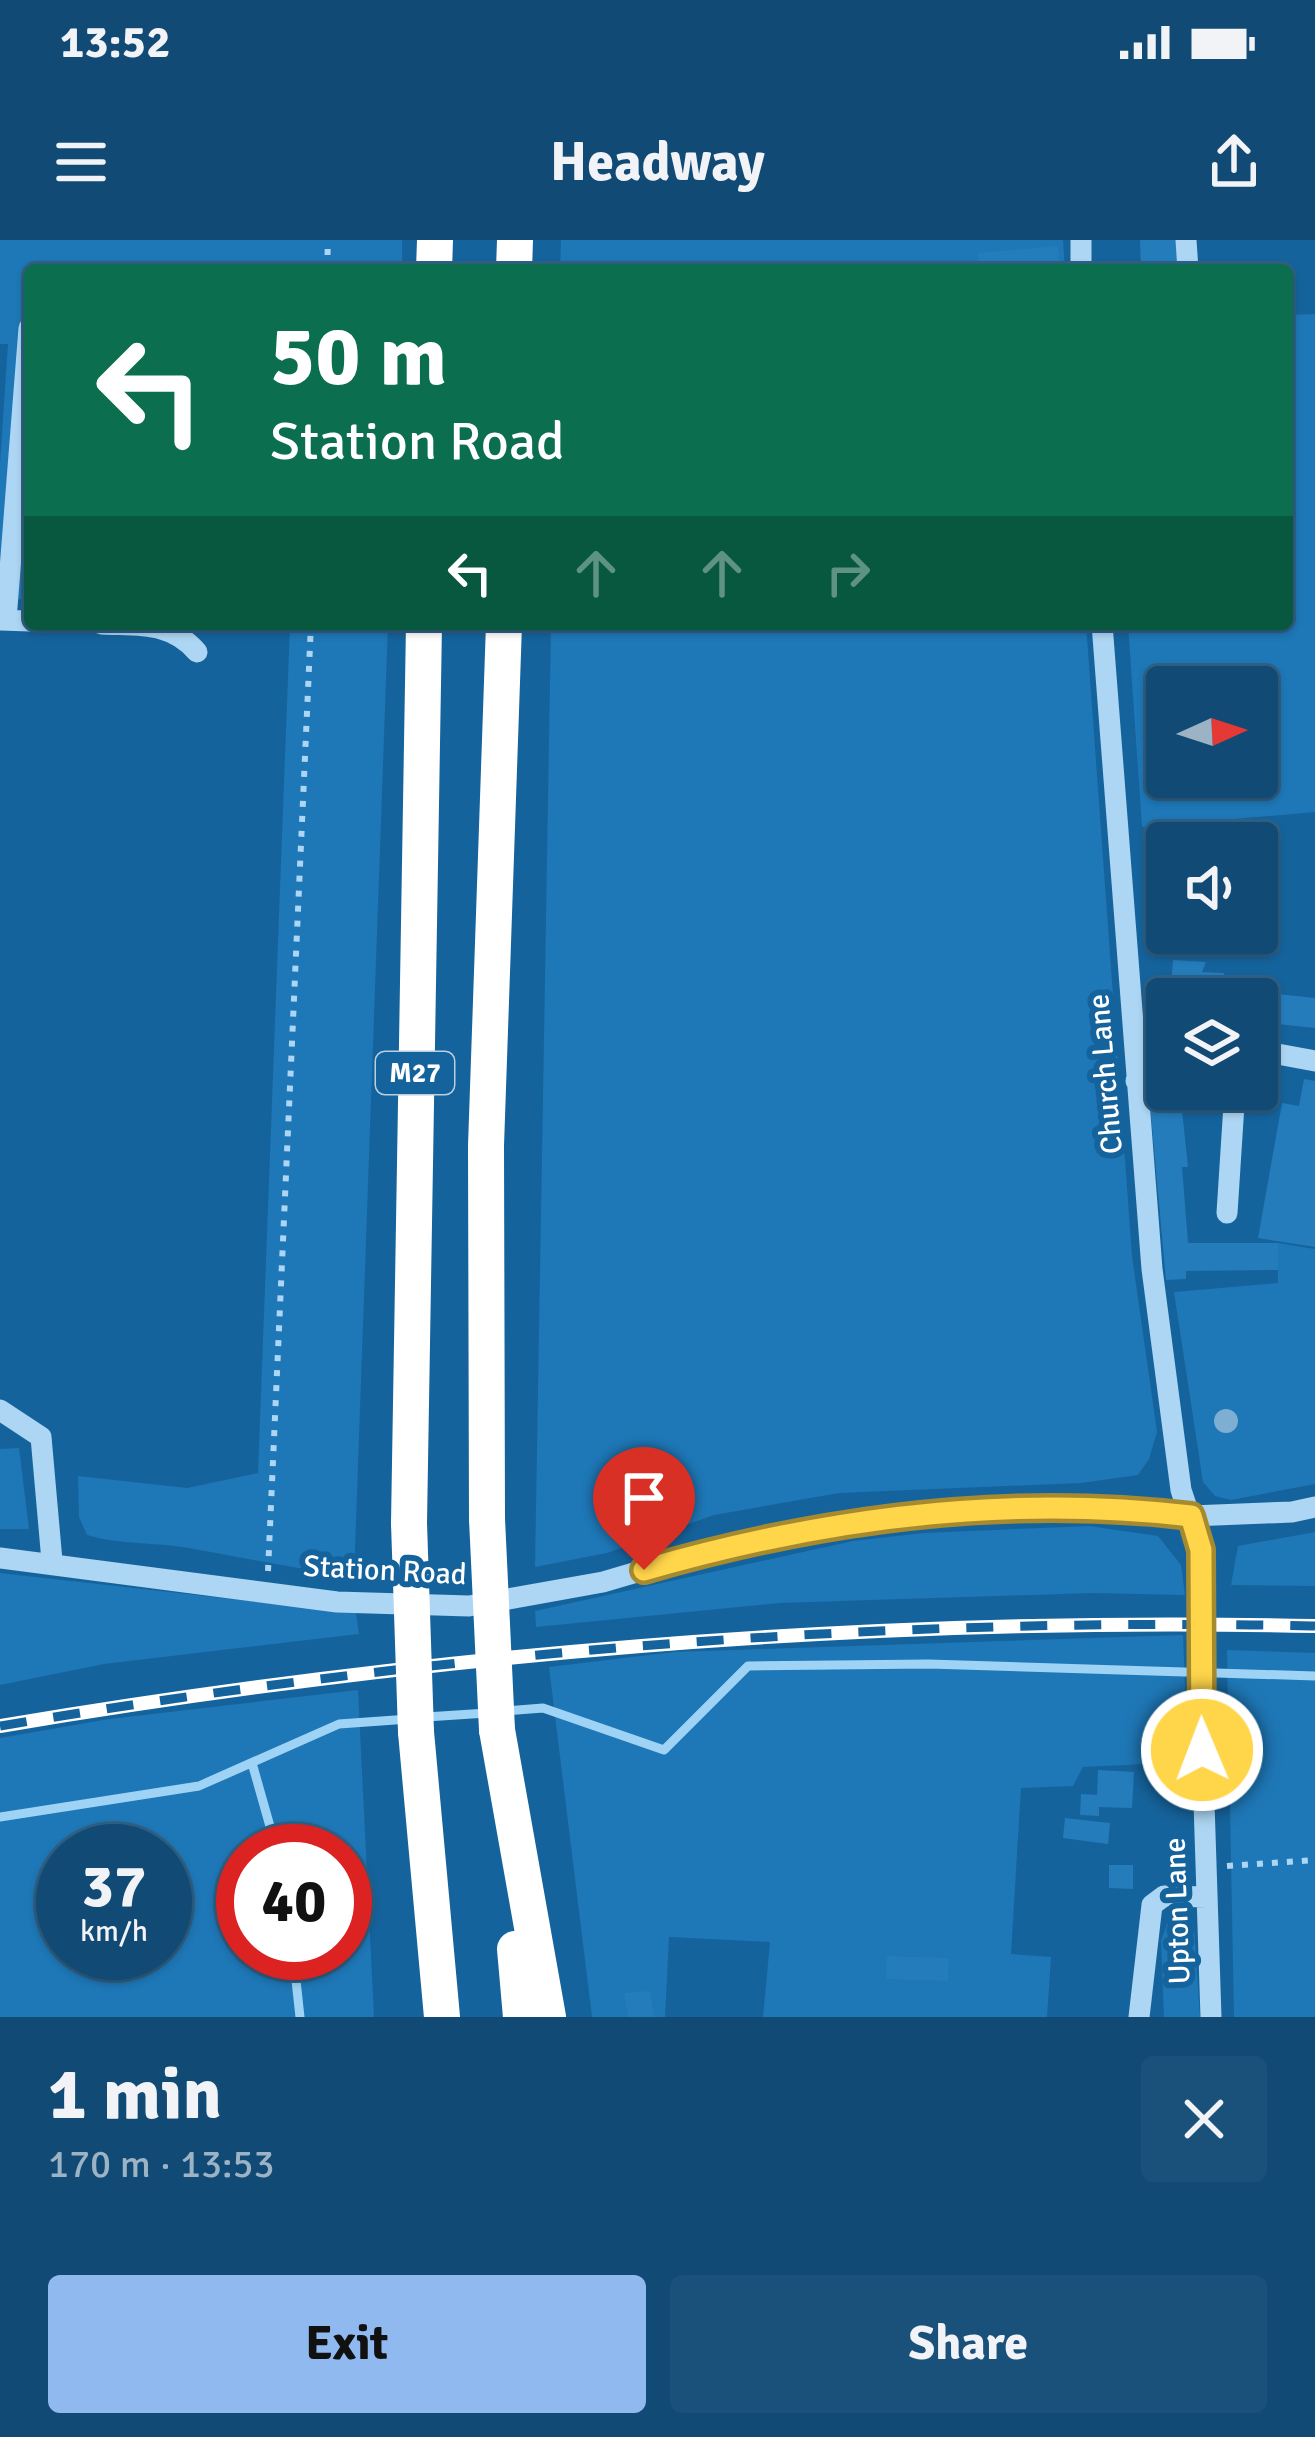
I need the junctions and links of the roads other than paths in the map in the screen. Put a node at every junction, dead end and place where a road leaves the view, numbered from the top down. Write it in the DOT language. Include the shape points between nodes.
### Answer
graph roads {
  1 [pos="24,384"];
  2 [pos="3,620"];
  3 [pos="172,630"];
  4 [pos="424,630"];
  5 [pos="504,630"];
  6 [pos="1102,630"];
  7 [pos="197,652"];
  8 [pos="1278,1054"];
  9 [pos="1315,1061"];
  10 [pos="1136,1081"];
  11 [pos="1146,1081"];
  12 [pos="1233,1110"];
  13 [pos="1227,1213"];
  14 [pos="0,1410"];
  15 [pos="1315,1507"];
  16 [pos="1191,1516"];
  17 [pos="0,1558"];
  18 [pos="52,1562"];
  19 [pos="497,1730"];
  20 [pos="416,1732"];
  21 [pos="1207,1897"];
  22 [pos="417,2017"];
  23 [pos="442,2017"];
  24 [pos="521,2017"];
  25 [pos="548,2017"];
  26 [pos="1139,2017"];
  27 [pos="1211,2017"];
  1 -- 2 [label="street"];
  3 -- 7 [label="street"];
  4 -- 20 [label="highway, M27, bridge" via="409,1523"];
  5 -- 19 [label="highway, M27, bridge" via="486,1146 487,1519"];
  6 -- 10 [label="street, Church Lane"];
  8 -- 9 [label="street"];
  10 -- 11 [label="street"];
  10 -- 16 [label="street, Church Lane" via="1152,1269"];
  12 -- 13 [label="street"];
  14 -- 18 [label="street" via="40,1437"];
  15 -- 16 [label="street, Station Road"];
  16 -- 18 [label="street, Station Road" via="1124,1508 981,1510 853,1522 469,1606 384,1606"];
  16 -- 21 [label="street, Upton Lane, bridge" via="1201,1550"];
  17 -- 18 [label="street, Station Road"];
  19 -- 24 [label="highway, M27"];
  19 -- 25 [label="highway, M27"];
  20 -- 22 [label="highway, M27"];
  20 -- 23 [label="highway, M27"];
  21 -- 26 [label="street" via="1164,1896 1152,1905"];
  21 -- 27 [label="street, Upton Lane"];
}
